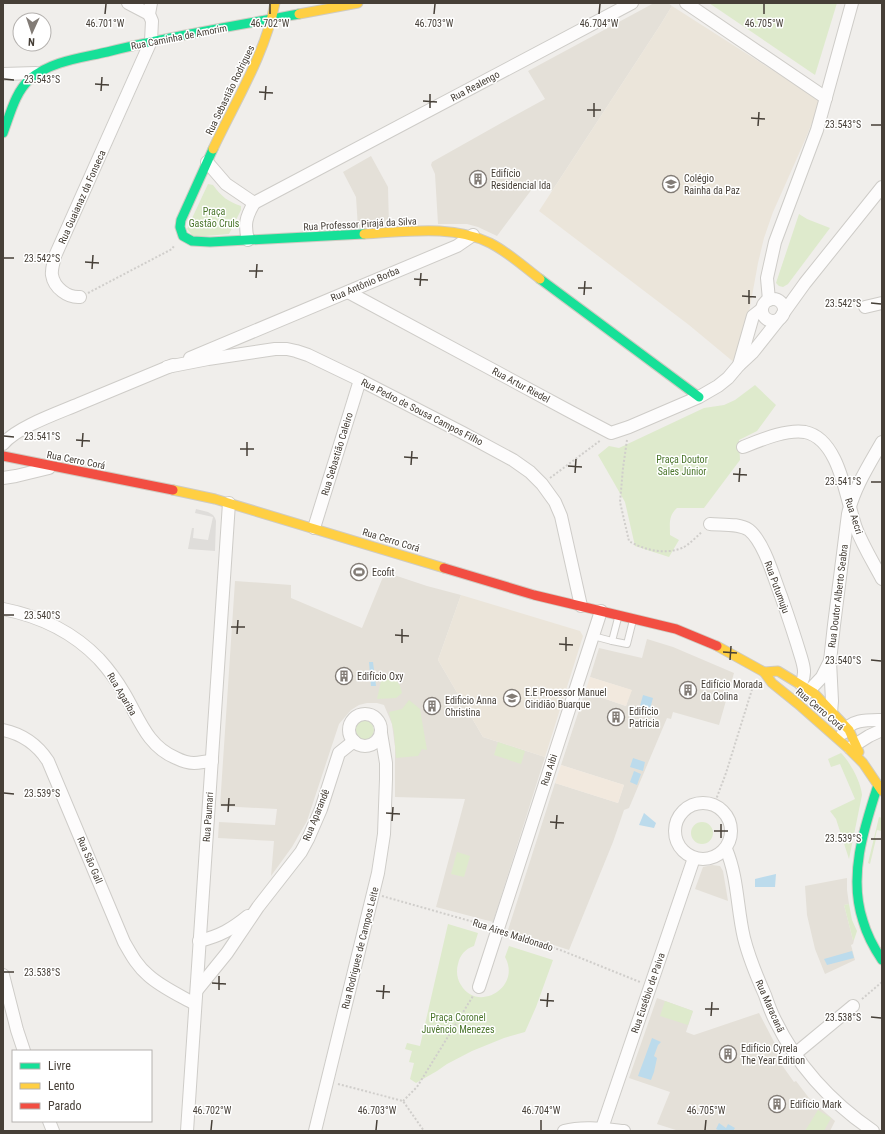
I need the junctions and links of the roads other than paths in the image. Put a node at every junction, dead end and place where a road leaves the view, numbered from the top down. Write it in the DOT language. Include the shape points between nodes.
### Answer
graph roads {
  1 [pos="128,3"];
  2 [pos="275,3"];
  3 [pos="358,3"];
  4 [pos="632,3"];
  5 [pos="686,3"];
  6 [pos="852,3"];
  7 [pos="150,13"];
  8 [pos="273,18"];
  9 [pos="172,37"];
  10 [pos="151,41"];
  11 [pos="36,73"];
  12 [pos="3,74"];
  13 [pos="826,98"];
  14 [pos="3,133"];
  15 [pos="207,162"];
  16 [pos="882,187"];
  17 [pos="254,203"];
  18 [pos="473,235"];
  19 [pos="248,240"];
  20 [pos="805,283"];
  21 [pos="348,292"];
  22 [pos="80,297"];
  23 [pos="882,303"];
  24 [pos="770,304"];
  25 [pos="865,307"];
  26 [pos="781,316"];
  27 [pos="739,365"];
  28 [pos="167,367"];
  29 [pos="360,380"];
  30 [pos="699,397"];
  31 [pos="882,442"];
  32 [pos="3,444"];
  33 [pos="743,447"];
  34 [pos="3,456"];
  35 [pos="54,467"];
  36 [pos="3,478"];
  37 [pos="229,503"];
  38 [pos="850,507"];
  39 [pos="710,524"];
  40 [pos="314,528"];
  41 [pos="882,579"];
  42 [pos="581,606"];
  43 [pos="3,609"];
  44 [pos="601,611"];
  45 [pos="619,615"];
  46 [pos="633,618"];
  47 [pos="593,636"];
  48 [pos="612,641"];
  49 [pos="830,661"];
  50 [pos="761,670"];
  51 [pos="805,687"];
  52 [pos="795,701"];
  53 [pos="832,711"];
  54 [pos="882,720"];
  55 [pos="847,727"];
  56 [pos="828,729"];
  57 [pos="3,730"];
  58 [pos="882,730"];
  59 [pos="381,733"];
  60 [pos="840,740"];
  61 [pos="354,741"];
  62 [pos="371,745"];
  63 [pos="852,747"];
  64 [pos="212,760"];
  65 [pos="194,763"];
  66 [pos="386,763"];
  67 [pos="211,774"];
  68 [pos="880,788"];
  69 [pos="726,849"];
  70 [pos="694,858"];
  71 [pos="258,907"];
  72 [pos="200,928"];
  73 [pos="224,933"];
  74 [pos="199,941"];
  75 [pos="226,953"];
  76 [pos="199,960"];
  77 [pos="882,960"];
  78 [pos="3,975"];
  79 [pos="479,987"];
  80 [pos="197,990"];
  81 [pos="177,994"];
  82 [pos="195,1004"];
  83 [pos="853,1006"];
  84 [pos="24,1050"];
  85 [pos="795,1054"];
  86 [pos="602,1130"];
  87 [pos="187,1131"];
  88 [pos="315,1131"];
  89 [pos="564,1131"];
  90 [pos="624,1131"];
  91 [pos="873,1131"];
  1 -- 7 [label="street"];
  2 -- 8 [label="street, Rua Sebastião Rodrigues"];
  3 -- 8 [label="street, Rua Caminha de Amorim"];
  4 -- 17 [label="street, Rua Realengo"];
  5 -- 13 [label="street"];
  6 -- 13 [label="street"];
  7 -- 9 [label="street"];
  7 -- 10 [label="street"];
  8 -- 9 [label="street, Rua Caminha de Amorim"];
  8 -- 15 [label="street, Rua Sebastião Rodrigues" via="263,45"];
  9 -- 10 [label="street, Rua Caminha de Amorim"];
  10 -- 11 [label="street, Rua Caminha de Amorim" via="63,62"];
  10 -- 22 [label="street, Rua Guaianaz da Fonseca" via="55,256 52,267 55,284 63,292"];
  11 -- 12 [label="street, Rua Caminha de Amorim"];
  11 -- 14 [label="street" via="27,80 18,93"];
  13 -- 24 [label="street" via="817,130 775,242 767,278"];
  15 -- 17 [label="street" via="226,184"];
  15 -- 19 [label="street" via="181,220 183,236 201,242"];
  16 -- 20 [label="street"];
  17 -- 19 [label="street" via="246,219"];
  18 -- 19 [label="street, Rua Professor Pirajá da Silva" via="428,231"];
  18 -- 21 [label="street, Rua Antônio Borba" via="457,246"];
  18 -- 30 [label="street" via="501,249"];
  20 -- 24 [label="street"];
  20 -- 26 [label="street"];
  21 -- 28 [label="street, Rua Antônio Borba"];
  21 -- 30 [label="street, Rua Artur Riedel" via="611,433"];
  23 -- 25 [label="street"];
  24 -- 26 [label="street" via="782,306"];
  24 -- 26 [label="street" via="762,313 768,320 772,321"];
  24 -- 27 [label="street" via="753,316"];
  26 -- 27 [label="street" via="753,352"];
  27 -- 30 [label="street" via="728,378"];
  28 -- 29 [label="street, Rua Pedro de Sousa Campos Filho" via="288,349 308,355"];
  28 -- 32 [label="street, Rua Antônio Borba" via="24,428"];
  29 -- 40 [label="street, Rua Sebastião Caleiro"];
  29 -- 42 [label="street, Rua Pedro de Sousa Campos Filho" via="513,460 542,484 561,516"];
  31 -- 38 [label="street, Rua Doutor Alberto Seabra"];
  33 -- 38 [label="street, Rua Aecri" via="788,433 805,432 813,435 821,440 831,454 840,473"];
  34 -- 35 [label="street, Rua Cerro Corá"];
  35 -- 36 [label="street"];
  35 -- 37 [label="street, Rua Cerro Corá" via="215,498"];
  37 -- 40 [label="street, Rua Cerro Corá"];
  37 -- 64 [label="street, Rua Paumari"];
  38 -- 41 [label="street, Rua Aecri" via="859,535"];
  38 -- 49 [label="street, Rua Doutor Alberto Seabra"];
  39 -- 51 [label="street, Rua Putumuju" via="749,530 762,548 802,657"];
  40 -- 42 [label="street, Rua Cerro Corá"];
  42 -- 44 [label="street, Rua Cerro Corá"];
  43 -- 65 [label="street, Rua Agariba" via="32,616 49,624 91,651 114,677 140,724 157,747 169,756"];
  44 -- 45 [label="street, Rua Cerro Corá"];
  44 -- 47 [label="street, Rua Aibi"];
  45 -- 46 [label="street, Rua Cerro Corá"];
  45 -- 48 [label="lane"];
  46 -- 48 [label="lane" via="627,644"];
  46 -- 50 [label="street, Rua Cerro Corá" via="696,636"];
  47 -- 48 [label="lane"];
  47 -- 79 [label="street, Rua Aibi"];
  49 -- 51 [label="street, Rua Doutor Alberto Seabra" via="822,677"];
  49 -- 53 [label="street, Rua Doutor Alberto Seabra"];
  50 -- 51 [label="street, Rua Cerro Corá" via="778,671"];
  50 -- 52 [label="street, Rua Cerro Corá" via="772,683"];
  51 -- 52 [label="street, Rua Doutor Alberto Seabra"];
  51 -- 53 [label="street, Rua Cerro Corá"];
  52 -- 56 [label="street, Rua Cerro Corá"];
  53 -- 55 [label="street, Rua Cerro Corá"];
  53 -- 56 [label="street, Rua Doutor Alberto Seabra"];
  54 -- 55 [label="street" via="857,722"];
  55 -- 60 [label="street"];
  55 -- 63 [label="street, Rua Cerro Corá"];
  56 -- 60 [label="street, Rua Cerro Corá"];
  57 -- 81 [label="street, Rua São Gall" via="22,736 42,752 130,953 147,975"];
  58 -- 63 [label="street"];
  59 -- 61 [label="street" via="377,719 363,714 354,719 350,727"];
  59 -- 62 [label="street"];
  59 -- 66 [label="street, Rua Rodrigues de Campos Leite"];
  60 -- 63 [label="street, Rua Cerro Corá"];
  61 -- 62 [label="street" via="362,745"];
  61 -- 71 [label="street, Rua Aparandê" via="339,753 321,809 308,839"];
  62 -- 66 [label="street"];
  63 -- 68 [label="street, Rua Cerro Corá"];
  64 -- 65 [label="street, Rua Agariba"];
  64 -- 67 [label="street, Rua Paumari"];
  65 -- 67 [label="street, Rua Agariba"];
  66 -- 88 [label="street, Rua Rodrigues de Campos Leite" via="384,834 378,873"];
  67 -- 72 [label="street, Rua Paumari"];
  68 -- 77 [label="street" via="863,839 857,891 865,928"];
  69 -- 70 [label="street" via="711,858"];
  69 -- 70 [label="street" via="732,833 727,816 714,805 696,804 681,814 675,830 680,847"];
  69 -- 85 [label="street, Rua Maracanã" via="750,959 775,1020"];
  70 -- 86 [label="street, Rua Eusébio de Paiva"];
  71 -- 73 [label="street, Rua Aparandê"];
  71 -- 75 [label="street, Rua Aparandê"];
  72 -- 73 [label="street"];
  72 -- 74 [label="street, Rua Paumari"];
  73 -- 74 [label="street, Rua Aparandê"];
  74 -- 76 [label="street, Rua Paumari"];
  75 -- 76 [label="street"];
  75 -- 80 [label="street, Rua Aparandê"];
  76 -- 80 [label="street, Rua Paumari"];
  78 -- 84 [label="street"];
  80 -- 81 [label="street"];
  80 -- 82 [label="street, Rua Paumari"];
  81 -- 82 [label="street, Rua São Gall"];
  82 -- 87 [label="street, Rua Paumari"];
  83 -- 85 [label="street"];
  85 -- 91 [label="street, Rua Maracanã" via="830,1096"];
  86 -- 89 [label="street"];
  86 -- 90 [label="street"];
}
